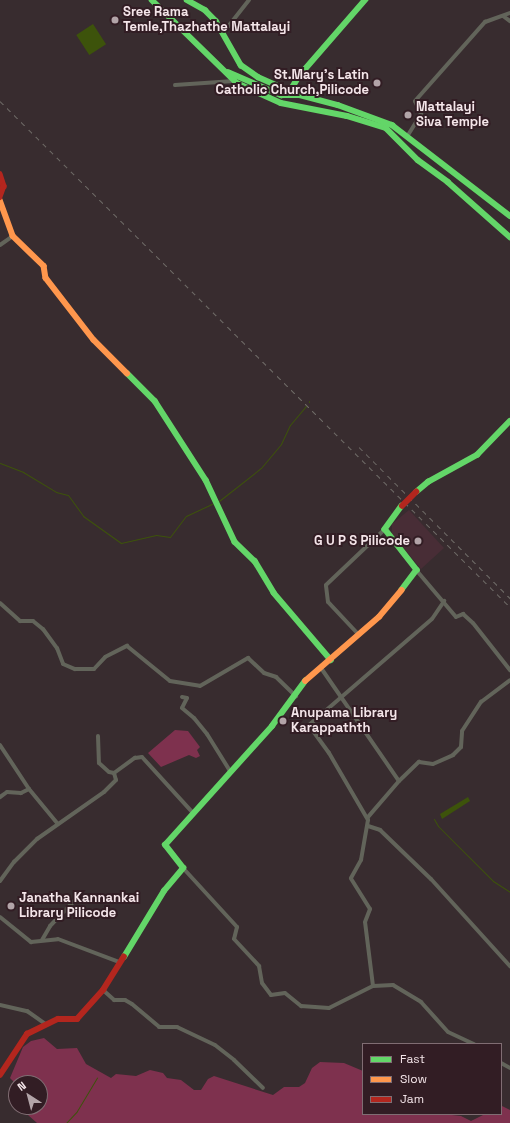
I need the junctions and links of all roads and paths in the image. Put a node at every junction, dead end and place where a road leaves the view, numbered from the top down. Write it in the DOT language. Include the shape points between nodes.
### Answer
graph roads {
  1 [pos="152,0"];
  2 [pos="187,0"];
  3 [pos="249,0"];
  4 [pos="365,0"];
  5 [pos="510,13"];
  6 [pos="503,16"];
  7 [pos="510,21"];
  8 [pos="223,33"];
  9 [pos="228,72"];
  10 [pos="235,81"];
  11 [pos="175,85"];
  12 [pos="290,91"];
  13 [pos="300,95"];
  14 [pos="408,135"];
  15 [pos="0,174"];
  16 [pos="0,197"];
  17 [pos="0,200"];
  18 [pos="510,216"];
  19 [pos="13,236"];
  20 [pos="510,237"];
  21 [pos="0,245"];
  22 [pos="510,421"];
  23 [pos="385,529"];
  24 [pos="417,571"];
  25 [pos="444,602"];
  26 [pos="0,604"];
  27 [pos="359,635"];
  28 [pos="330,660"];
  29 [pos="321,668"];
  30 [pos="510,670"];
  31 [pos="510,680"];
  32 [pos="296,696"];
  33 [pos="341,696"];
  34 [pos="182,697"];
  35 [pos="98,736"];
  36 [pos="0,745"];
  37 [pos="230,771"];
  38 [pos="114,773"];
  39 [pos="399,781"];
  40 [pos="29,789"];
  41 [pos="0,797"];
  42 [pos="193,813"];
  43 [pos="368,817"];
  44 [pos="58,824"];
  45 [pos="368,826"];
  46 [pos="183,868"];
  47 [pos="0,881"];
  48 [pos="78,897"];
  49 [pos="0,917"];
  50 [pos="42,940"];
  51 [pos="119,962"];
  52 [pos="510,966"];
  53 [pos="373,986"];
  54 [pos="103,990"];
  55 [pos="0,1005"];
  56 [pos="47,1025"];
  57 [pos="472,1043"];
  58 [pos="0,1075"];
  59 [pos="263,1088"];
  1 -- 9 [label="main road"];
  2 -- 8 [label="main road" via="205,10"];
  3 -- 8 [label="street"];
  4 -- 12 [label="main road" via="299,76"];
  5 -- 6 [label="street"];
  6 -- 7 [label="street"];
  6 -- 14 [label="street" via="485,22 415,101 421,114"];
  8 -- 12 [label="main road" via="241,65 258,77"];
  9 -- 10 [label="main road"];
  9 -- 13 [label="main road" via="282,95"];
  10 -- 11 [label="street"];
  10 -- 20 [label="main road" via="280,103 347,116 386,128 418,160 448,182"];
  12 -- 13 [label="main road"];
  13 -- 14 [label="main road" via="360,112"];
  14 -- 18 [label="main road"];
  15 -- 16 [label="main road" via="4,186"];
  17 -- 19 [label="main road"];
  19 -- 21 [label="street"];
  19 -- 28 [label="main road" via="44,266 49,282 64,298 94,340 155,402 206,480 235,542 255,562 274,593 285,603"];
  22 -- 23 [label="main road, bridge" via="477,455 428,482 416,492"];
  23 -- 24 [label="main road"];
  23 -- 27 [label="street" via="326,585 328,602"];
  24 -- 25 [label="street"];
  24 -- 27 [label="main road"];
  25 -- 30 [label="street" via="456,617 463,614 473,623"];
  25 -- 33 [label="street" via="432,619"];
  26 -- 32 [label="street" via="20,621 33,621 44,629 57,648 63,664 75,669 94,669 105,657 128,646 170,681 200,686 248,658 264,673 276,677"];
  27 -- 28 [label="main road"];
  28 -- 29 [label="main road"];
  29 -- 32 [label="main road" via="308,678"];
  29 -- 33 [label="street"];
  31 -- 39 [label="street" via="481,702 462,731 461,747 453,755 433,764 419,762"];
  32 -- 37 [label="main road"];
  33 -- 39 [label="street"];
  33 -- 43 [label="street" via="309,725"];
  34 -- 37 [label="street" via="187,698 182,708 207,734"];
  35 -- 38 [label="street" via="99,763"];
  36 -- 40 [label="street"];
  37 -- 42 [label="main road"];
  38 -- 42 [label="street" via="135,758 142,757"];
  38 -- 44 [label="street" via="116,780 104,792"];
  39 -- 43 [label="street"];
  40 -- 41 [label="street" via="21,793 7,792"];
  40 -- 44 [label="street"];
  42 -- 46 [label="main road" via="165,845"];
  43 -- 45 [label="street"];
  44 -- 47 [label="street" via="14,862"];
  45 -- 52 [label="street" via="380,830 431,879"];
  45 -- 53 [label="street" via="361,860 351,878 370,908 365,922"];
  46 -- 51 [label="main road" via="164,891"];
  46 -- 53 [label="street" via="237,927 234,939 259,966 262,983 271,995 285,993 301,1006 329,1008"];
  48 -- 50 [label="street" via="50,926"];
  49 -- 50 [label="street" via="32,942"];
  50 -- 51 [label="street" via="58,939"];
  51 -- 54 [label="main road"];
  53 -- 57 [label="street" via="393,985 421,1002 448,1032"];
  54 -- 56 [label="main road" via="77,1019 58,1019"];
  54 -- 59 [label="street" via="114,1000 125,1000 132,1004 159,1027 177,1027 215,1045"];
  55 -- 56 [label="street" via="27,1011"];
  56 -- 58 [label="main road" via="27,1034"];
}
